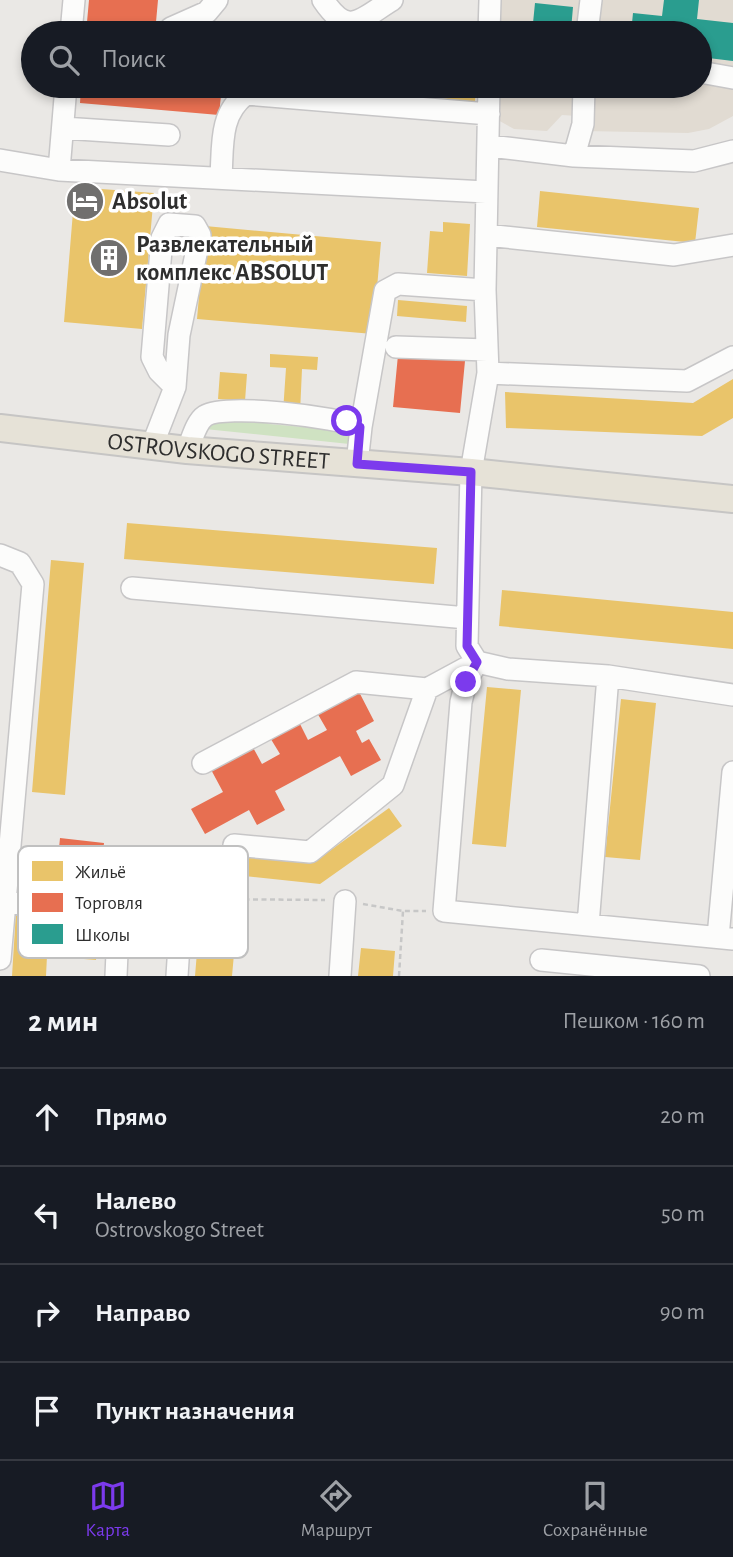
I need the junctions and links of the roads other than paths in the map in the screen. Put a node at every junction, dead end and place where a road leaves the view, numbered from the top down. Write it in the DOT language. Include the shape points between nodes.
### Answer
graph roads {
  1 [pos="74,0"];
  2 [pos="218,0"];
  3 [pos="323,0"];
  4 [pos="392,0"];
  5 [pos="490,0"];
  6 [pos="591,0"];
  7 [pos="72,21"];
  8 [pos="185,21"];
  9 [pos="342,21"];
  10 [pos="354,21"];
  11 [pos="489,21"];
  12 [pos="588,21"];
  13 [pos="712,74"];
  14 [pos="733,78"];
  15 [pos="65,98"];
  16 [pos="241,98"];
  17 [pos="295,98"];
  18 [pos="489,98"];
  19 [pos="584,98"];
  20 [pos="489,114"];
  21 [pos="63,128"];
  22 [pos="169,135"];
  23 [pos="490,146"];
  24 [pos="733,151"];
  25 [pos="574,156"];
  26 [pos="0,160"];
  27 [pos="59,170"];
  28 [pos="222,177"];
  29 [pos="486,192"];
  30 [pos="486,234"];
  31 [pos="733,245"];
  32 [pos="485,290"];
  33 [pos="396,347"];
  34 [pos="487,350"];
  35 [pos="733,357"];
  36 [pos="488,373"];
  37 [pos="175,387"];
  38 [pos="360,427"];
  39 [pos="0,428"];
  40 [pos="152,446"];
  41 [pos="187,450"];
  42 [pos="357,464"];
  43 [pos="471,472"];
  44 [pos="733,499"];
  45 [pos="0,555"];
  46 [pos="132,587"];
  47 [pos="467,618"];
  48 [pos="477,662"];
  49 [pos="608,676"];
  50 [pos="428,689"];
  51 [pos="733,695"];
  52 [pos="203,763"];
  53 [pos="733,772"];
  54 [pos="234,845"];
  55 [pos="245,846"];
  56 [pos="248,846"];
  57 [pos="345,901"];
  58 [pos="3,902"];
  59 [pos="588,925"];
  60 [pos="726,938"];
  61 [pos="117,958"];
  62 [pos="178,958"];
  63 [pos="0,959"];
  64 [pos="541,960"];
  65 [pos="116,976"];
  66 [pos="177,976"];
  67 [pos="340,976"];
  68 [pos="699,976"];
  1 -- 7 [label="lane"];
  2 -- 8 [label="lane" via="207,12"];
  3 -- 9 [label="lane"];
  4 -- 10 [label="lane"];
  5 -- 11 [label="lane"];
  6 -- 12 [label="lane"];
  13 -- 14 [label="lane"];
  15 -- 21 [label="lane"];
  16 -- 28 [label="lane" via="223,126"];
  17 -- 20 [label="lane"];
  18 -- 20 [label="lane"];
  19 -- 25 [label="lane" via="583,124"];
  20 -- 23 [label="lane"];
  21 -- 22 [label="lane"];
  21 -- 27 [label="lane"];
  23 -- 25 [label="lane"];
  23 -- 29 [label="lane"];
  24 -- 25 [label="lane" via="694,161"];
  26 -- 27 [label="lane"];
  27 -- 28 [label="lane"];
  28 -- 29 [label="lane"];
  29 -- 30 [label="lane"];
  30 -- 31 [label="lane" via="674,255"];
  30 -- 32 [label="lane"];
  32 -- 34 [label="lane"];
  32 -- 38 [label="lane" via="398,284 385,291"];
  33 -- 34 [label="lane"];
  34 -- 36 [label="lane"];
  35 -- 36 [label="lane" via="687,381"];
  36 -- 43 [label="lane"];
  37 -- 37 [label="lane" via="152,357 162,237 169,224 195,226 200,235 179,335"];
  37 -- 40 [label="lane"];
  38 -- 41 [label="lane" via="339,419 212,413 202,418"];
  38 -- 42 [label="lane"];
  39 -- 40 [label="main road, OSTROVSKOGO STREET"];
  40 -- 41 [label="main road, OSTROVSKOGO STREET"];
  41 -- 42 [label="main road, OSTROVSKOGO STREET"];
  42 -- 43 [label="main road, OSTROVSKOGO STREET"];
  43 -- 44 [label="main road, OSTROVSKOGO STREET"];
  43 -- 47 [label="lane"];
  45 -- 58 [label="lane" via="20,563 33,584"];
  46 -- 47 [label="lane"];
  47 -- 48 [label="lane" via="467,646"];
  48 -- 49 [label="lane" via="508,669"];
  48 -- 50 [label="lane"];
  48 -- 59 [label="lane" via="461,702 444,911"];
  49 -- 51 [label="lane"];
  49 -- 59 [label="lane"];
  50 -- 52 [label="lane" via="356,682"];
  50 -- 56 [label="lane" via="393,785 310,852"];
  53 -- 60 [label="lane"];
  54 -- 55 [label="lane"];
  57 -- 67 [label="lane"];
  58 -- 63 [label="lane"];
  59 -- 60 [label="lane"];
  61 -- 65 [label="lane"];
  62 -- 66 [label="lane"];
  64 -- 68 [label="lane"];
}
